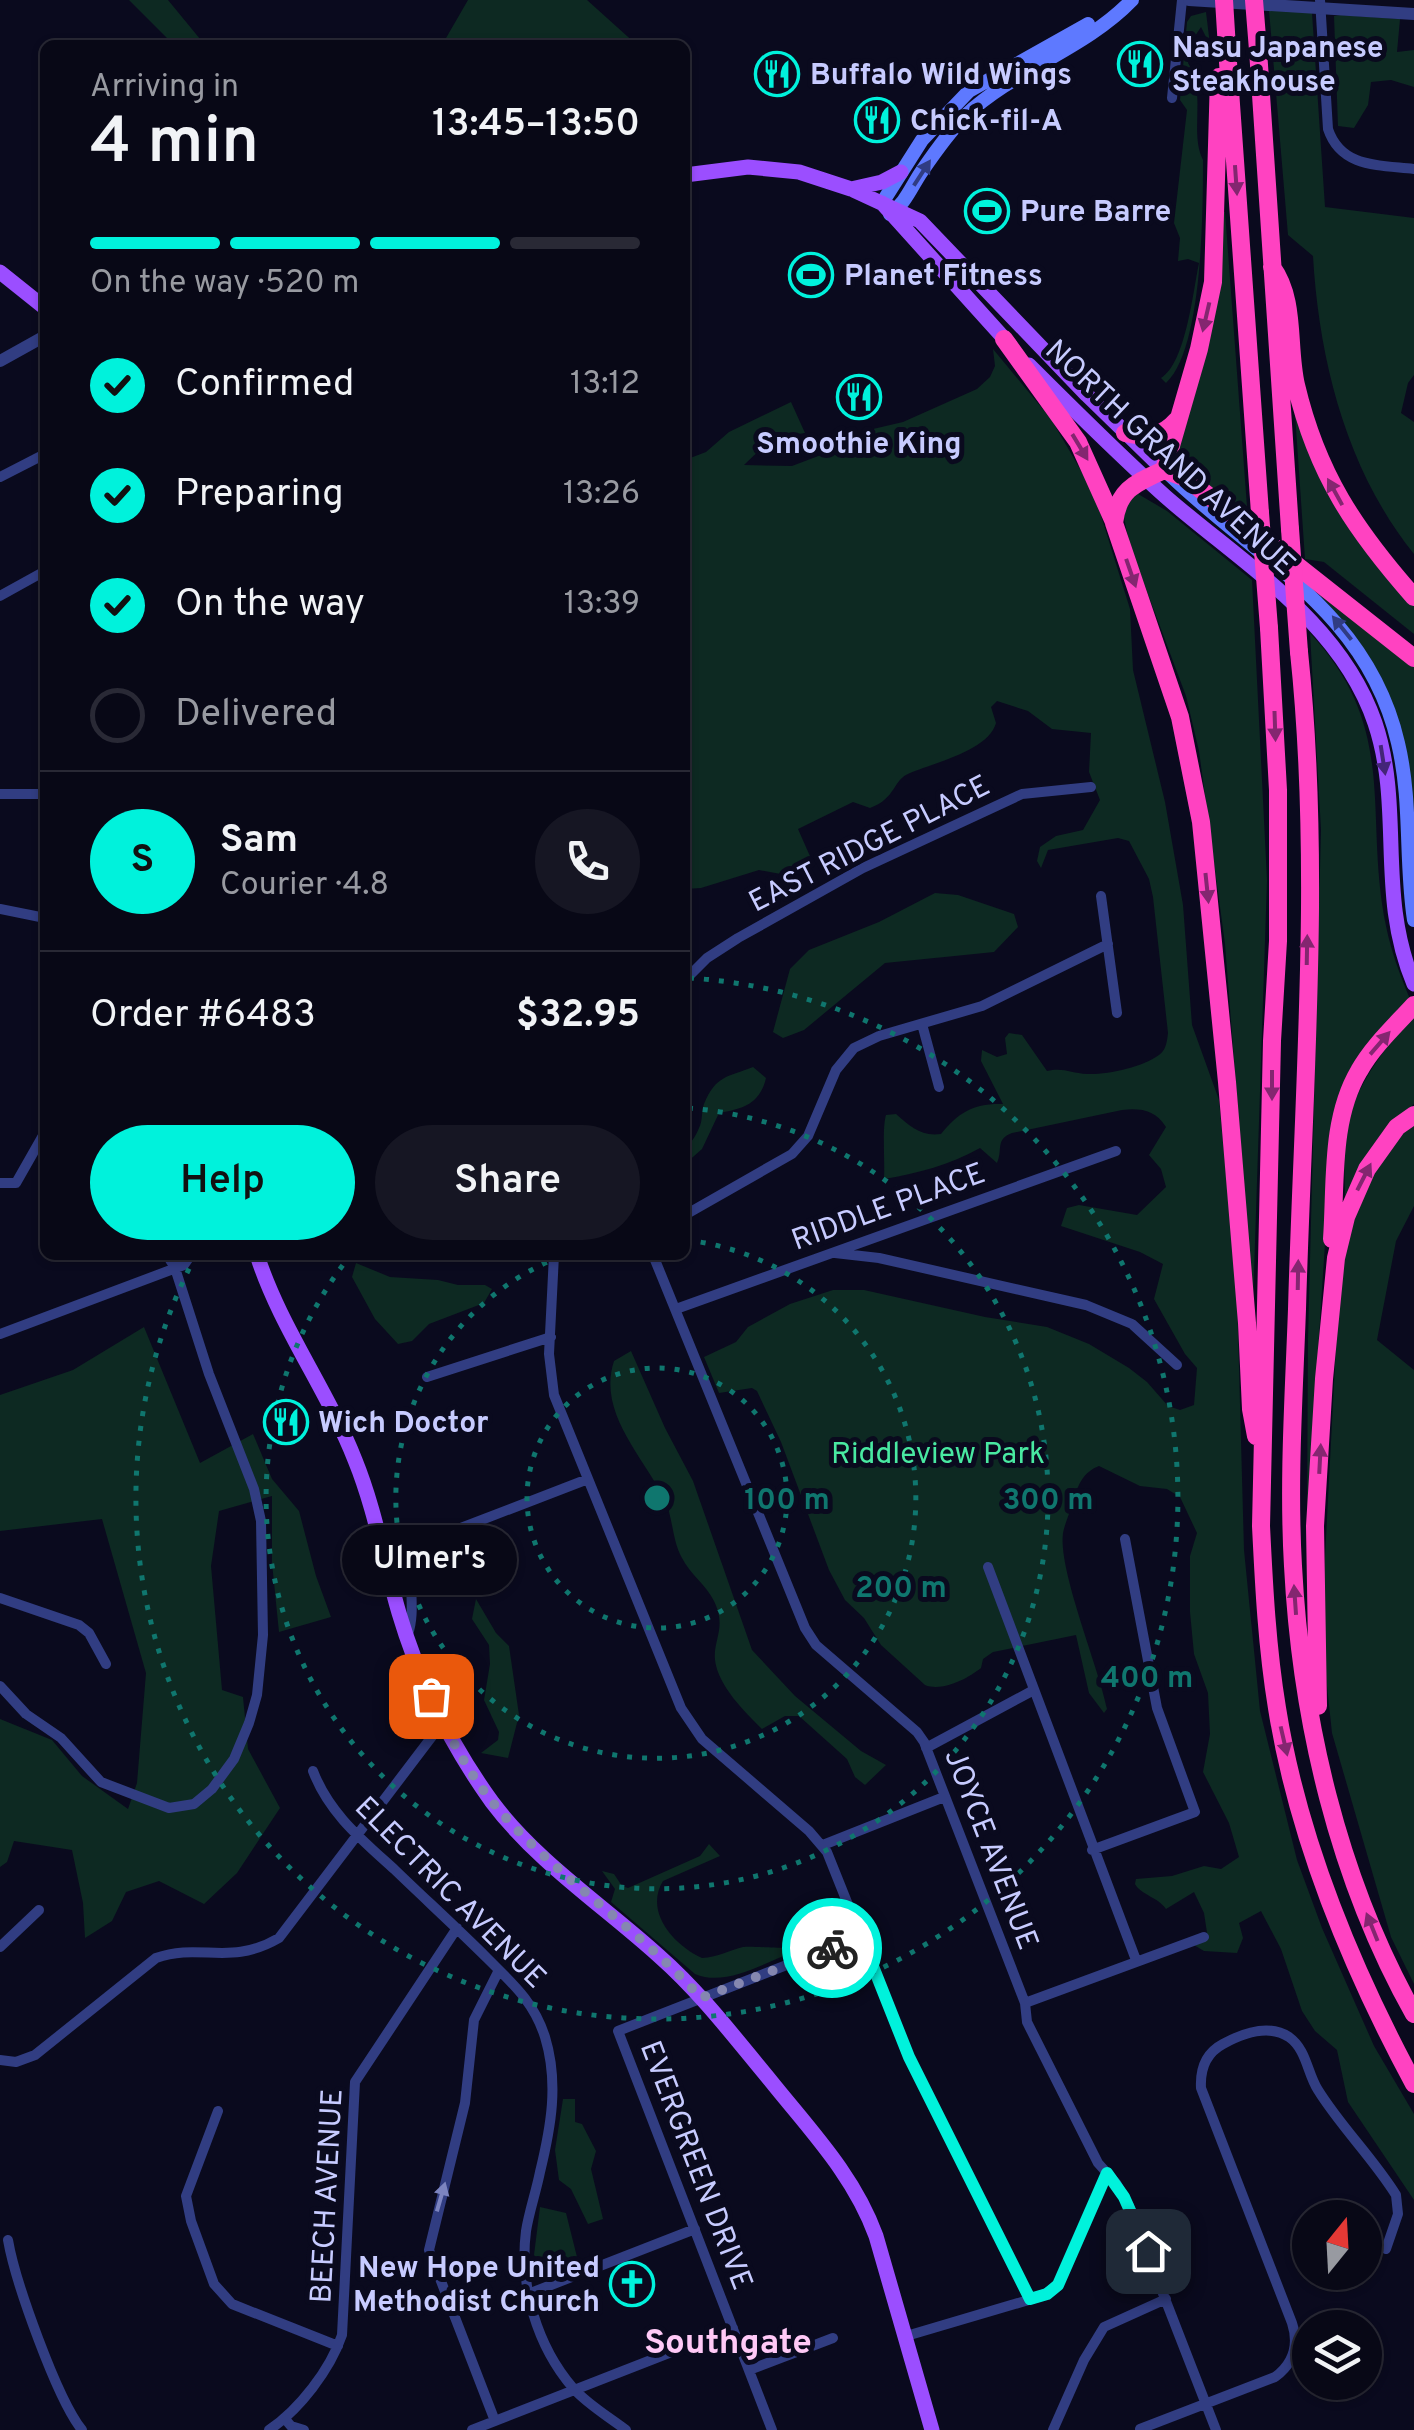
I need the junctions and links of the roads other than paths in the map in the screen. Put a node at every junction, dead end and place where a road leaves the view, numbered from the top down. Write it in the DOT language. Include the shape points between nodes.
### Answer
graph roads {
  1 [pos="1120,0"];
  2 [pos="1132,0"];
  3 [pos="1185,0"];
  4 [pos="1224,0"];
  5 [pos="1254,0"];
  6 [pos="1320,4"];
  7 [pos="1414,14"];
  8 [pos="1227,48"];
  9 [pos="1172,98"];
  10 [pos="1414,169"];
  11 [pos="901,172"];
  12 [pos="690,174"];
  13 [pos="851,189"];
  14 [pos="890,209"];
  15 [pos="1271,265"];
  16 [pos="0,272"];
  17 [pos="40,304"];
  18 [pos="1004,338"];
  19 [pos="40,339"];
  20 [pos="0,361"];
  21 [pos="1180,416"];
  22 [pos="1125,433"];
  23 [pos="40,457"];
  24 [pos="1164,470"];
  25 [pos="0,477"];
  26 [pos="1146,478"];
  27 [pos="1114,523"];
  28 [pos="40,574"];
  29 [pos="0,596"];
  30 [pos="1414,598"];
  31 [pos="1414,658"];
  32 [pos="1091,787"];
  33 [pos="0,794"];
  34 [pos="40,794"];
  35 [pos="1102,896"];
  36 [pos="0,909"];
  37 [pos="40,917"];
  38 [pos="1414,920"];
  39 [pos="1108,944"];
  40 [pos="690,975"];
  41 [pos="1414,984"];
  42 [pos="1410,1009"];
  43 [pos="1117,1013"];
  44 [pos="922,1024"];
  45 [pos="939,1087"];
  46 [pos="1414,1115"];
  47 [pos="40,1141"];
  48 [pos="1116,1151"];
  49 [pos="0,1183"];
  50 [pos="690,1211"];
  51 [pos="829,1253"];
  52 [pos="170,1260"];
  53 [pos="188,1260"];
  54 [pos="259,1260"];
  55 [pos="554,1260"];
  56 [pos="655,1260"];
  57 [pos="175,1268"];
  58 [pos="1331,1304"];
  59 [pos="676,1309"];
  60 [pos="0,1334"];
  61 [pos="550,1337"];
  62 [pos="1177,1365"];
  63 [pos="427,1377"];
  64 [pos="1262,1470"];
  65 [pos="588,1479"];
  66 [pos="1125,1539"];
  67 [pos="988,1567"];
  68 [pos="0,1598"];
  69 [pos="407,1638"];
  70 [pos="106,1664"];
  71 [pos="0,1686"];
  72 [pos="1032,1691"];
  73 [pos="442,1722"];
  74 [pos="1314,1731"];
  75 [pos="926,1748"];
  76 [pos="313,1770"];
  77 [pos="944,1797"];
  78 [pos="358,1836"];
  79 [pos="823,1846"];
  80 [pos="1092,1850"];
  81 [pos="39,1910"];
  82 [pos="456,1928"];
  83 [pos="861,1936"];
  84 [pos="1204,1936"];
  85 [pos="0,1947"];
  86 [pos="1136,1960"];
  87 [pos="499,1970"];
  88 [pos="701,1998"];
  89 [pos="1025,2003"];
  90 [pos="1414,2014"];
  91 [pos="0,2060"];
  92 [pos="1414,2084"];
  93 [pos="218,2111"];
  94 [pos="1107,2173"];
  95 [pos="695,2229"];
  96 [pos="8,2240"];
  97 [pos="1386,2250"];
  98 [pos="528,2294"];
  99 [pos="1030,2299"];
  100 [pos="1166,2299"];
  101 [pos="733,2328"];
  102 [pos="903,2337"];
  103 [pos="833,2338"];
  104 [pos="338,2346"];
  105 [pos="749,2370"];
  106 [pos="574,2390"];
  107 [pos="1206,2403"];
  108 [pos="285,2419"];
  109 [pos="495,2422"];
  110 [pos="1140,2429"];
  111 [pos="82,2430"];
  112 [pos="268,2430"];
  113 [pos="304,2430"];
  114 [pos="472,2430"];
  115 [pos="626,2430"];
  116 [pos="771,2430"];
  117 [pos="932,2430"];
  118 [pos="1053,2430"];
  119 [pos="1216,2430"];
  1 -- 11 [label="main road" via="969,91 932,127"];
  14 -- 2 [label="main road, one-way" via="990,94"];
  3 -- 6 [label="street"];
  3 -- 9 [label="street"];
  4 -- 8 [label="highway, bridge"];
  5 -- 15 [label="highway, bridge"];
  6 -- 7 [label="street"];
  6 -- 10 [label="street" via="1332,140 1355,160"];
  8 -- 21 [label="highway, one-way" via="1219,64 1214,282"];
  8 -- 64 [label="highway, one-way, bridge" via="1270,628 1278,880"];
  11 -- 13 [label="main road"];
  11 -- 14 [label="main road"];
  12 -- 13 [label="main road" via="773,168"];
  13 -- 14 [label="main road"];
  14 -- 18 [label="main road, NORTH GRAND AVENUE"];
  14 -- 22 [label="main road, NORTH GRAND AVENUE" via="920,221"];
  30 -- 15 [label="highway, one-way" via="1356,527 1323,470 1295,381 1285,284"];
  74 -- 15 [label="highway, one-way, bridge" via="1297,1628 1291,1514 1308,902 1306,746"];
  16 -- 17 [label="main road"];
  18 -- 26 [label="main road, NORTH GRAND AVENUE"];
  18 -- 27 [label="highway, one-way" via="1078,442"];
  19 -- 20 [label="street"];
  21 -- 22 [label="highway" via="1164,433"];
  21 -- 24 [label="highway"];
  22 -- 24 [label="main road, NORTH GRAND AVENUE"];
  23 -- 25 [label="street"];
  24 -- 26 [label="highway"];
  24 -- 31 [label="highway" via="1186,478"];
  38 -- 24 [label="main road, NORTH GRAND AVENUE, one-way" via="1399,745 1382,690 1361,652 1312,596"];
  26 -- 27 [label="highway" via="1124,492"];
  26 -- 41 [label="main road, NORTH GRAND AVENUE, one-way" via="1314,624 1356,678 1384,758 1390,894 1398,944"];
  27 -- 64 [label="highway, one-way" via="1180,717 1200,822 1228,1082 1251,1409"];
  28 -- 29 [label="street"];
  32 -- 40 [label="street, EAST RIDGE PLACE" via="1022,794 863,868 738,938"];
  33 -- 34 [label="street"];
  35 -- 39 [label="street"];
  36 -- 37 [label="street"];
  39 -- 43 [label="street"];
  39 -- 44 [label="street" via="989,1003"];
  58 -- 42 [label="highway, one-way" via="1345,1101 1364,1063"];
  44 -- 45 [label="street"];
  44 -- 50 [label="street" via="854,1048 842,1058 808,1136 792,1154"];
  58 -- 46 [label="highway, one-way" via="1336,1258 1356,1193 1384,1143"];
  47 -- 49 [label="street" via="16,1183"];
  48 -- 51 [label="street, RIDDLE PLACE"];
  51 -- 59 [label="street, RIDDLE PLACE"];
  51 -- 62 [label="street" via="879,1258 1086,1305 1132,1324"];
  52 -- 57 [label="street"];
  53 -- 57 [label="street"];
  54 -- 69 [label="main road" via="363,1481"];
  55 -- 61 [label="street"];
  56 -- 59 [label="street, JOYCE AVENUE"];
  57 -- 60 [label="street"];
  57 -- 71 [label="street" via="261,1521 263,1635 257,1695 244,1736 212,1788 191,1806 169,1808 101,1782"];
  74 -- 58 [label="highway, one-way" via="1315,1526"];
  59 -- 75 [label="street, JOYCE AVENUE" via="805,1628 917,1732"];
  61 -- 63 [label="street"];
  61 -- 65 [label="street" via="551,1383"];
  64 -- 92 [label="highway, one-way" via="1267,1628 1300,1809 1345,1942"];
  65 -- 69 [label="street" via="422,1542 411,1565"];
  65 -- 79 [label="street" via="688,1719 704,1741"];
  66 -- 80 [label="street" via="1158,1712 1194,1812"];
  67 -- 72 [label="street"];
  68 -- 70 [label="street" via="79,1624"];
  69 -- 73 [label="main road"];
  72 -- 75 [label="street"];
  72 -- 80 [label="street"];
  73 -- 78 [label="street"];
  73 -- 88 [label="main road" via="494,1805"];
  90 -- 74 [label="highway, one-way" via="1348,1862"];
  75 -- 77 [label="street, JOYCE AVENUE"];
  76 -- 78 [label="street, ELECTRIC AVENUE" via="327,1800"];
  77 -- 79 [label="street"];
  77 -- 89 [label="street, JOYCE AVENUE"];
  78 -- 82 [label="street, ELECTRIC AVENUE"];
  78 -- 91 [label="street" via="279,1938 242,1954 156,1958 35,2055"];
  79 -- 83 [label="street"];
  80 -- 86 [label="street"];
  81 -- 85 [label="street"];
  82 -- 87 [label="street, ELECTRIC AVENUE"];
  82 -- 104 [label="street, BEECH AVENUE" via="354,2082 345,2318"];
  83 -- 88 [label="street"];
  83 -- 99 [label="street" via="909,2057"];
  84 -- 86 [label="street"];
  86 -- 89 [label="street"];
  87 -- 98 [label="street, ELECTRIC AVENUE" via="536,2014 553,2086 550,2131 526,2230"];
  109 -- 87 [label="street, one-way" via="430,2246 465,2103 474,2020"];
  88 -- 95 [label="street, EVERGREEN DRIVE" via="618,2031"];
  88 -- 102 [label="main road" via="856,2191 876,2236"];
  89 -- 94 [label="street, JOYCE AVENUE" via="1027,2022"];
  93 -- 104 [label="street" via="186,2193 214,2284 232,2304"];
  94 -- 99 [label="street" via="1058,2285"];
  94 -- 100 [label="street, JOYCE AVENUE" via="1129,2206"];
  95 -- 98 [label="street"];
  95 -- 101 [label="street, EVERGREEN DRIVE"];
  96 -- 111 [label="street" via="49,2362"];
  97 -- 107 [label="street" via="1398,2214 1396,2196 1317,2089 1298,2045 1265,2030 1214,2049 1202,2070 1202,2088 1296,2342 1275,2377"];
  98 -- 106 [label="street, ELECTRIC AVENUE" via="544,2340"];
  99 -- 102 [label="street"];
  100 -- 107 [label="street, JOYCE AVENUE"];
  100 -- 118 [label="street" via="1101,2331"];
  101 -- 105 [label="street, EVERGREEN DRIVE"];
  101 -- 106 [label="street"];
  102 -- 117 [label="main road"];
  103 -- 105 [label="street"];
  104 -- 108 [label="street, BEECH AVENUE"];
  105 -- 116 [label="street, EVERGREEN DRIVE"];
  106 -- 109 [label="street"];
  106 -- 115 [label="street, ELECTRIC AVENUE"];
  107 -- 110 [label="street"];
  107 -- 119 [label="street, JOYCE AVENUE"];
  108 -- 112 [label="street, BEECH AVENUE"];
  108 -- 113 [label="street"];
  109 -- 114 [label="street"];
}
